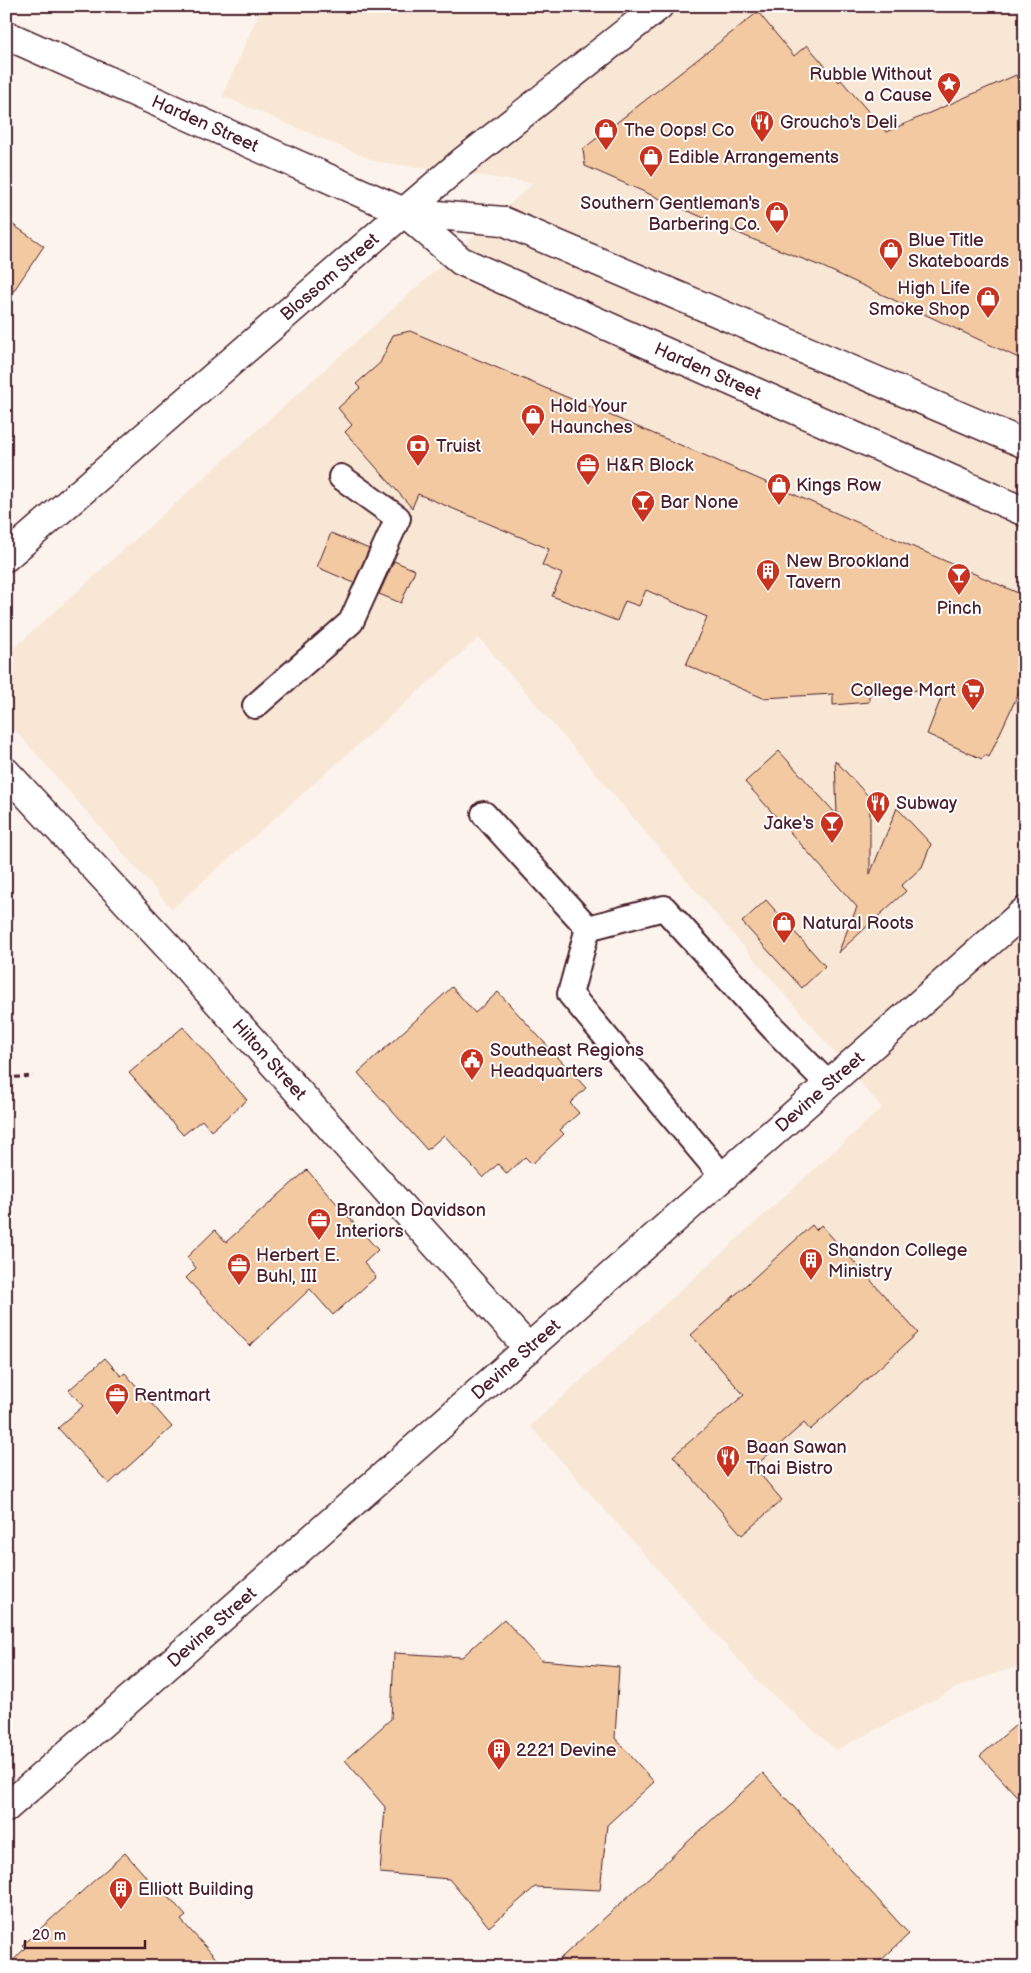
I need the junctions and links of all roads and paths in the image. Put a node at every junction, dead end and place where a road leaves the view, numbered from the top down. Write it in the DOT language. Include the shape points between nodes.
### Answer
graph roads {
  1 [pos="659,6"];
  2 [pos="6,35"];
  3 [pos="404,212"];
  4 [pos="1025,444"];
  5 [pos="341,477"];
  6 [pos="1025,512"];
  7 [pos="6,557"];
  8 [pos="255,706"];
  9 [pos="6,772"];
  10 [pos="484,814"];
  11 [pos="1025,910"];
  12 [pos="588,928"];
  13 [pos="33,1076"];
  14 [pos="6,1078"];
  15 [pos="828,1084"];
  16 [pos="723,1177"];
  17 [pos="529,1349"];
  18 [pos="6,1808"];
  1 -- 3 [label="main road, Blossom Street"];
  2 -- 3 [label="main road, Harden Street"];
  3 -- 4 [label="main road, Harden Street" via="503,221"];
  3 -- 6 [label="main road, Harden Street" via="461,261"];
  3 -- 7 [label="main road, Blossom Street"];
  5 -- 8 [label="lane" via="398,518 351,622"];
  9 -- 17 [label="main road, Hilton Street" via="180,959"];
  10 -- 12 [label="lane"];
  11 -- 15 [label="main road, Devine Street"];
  12 -- 15 [label="lane" via="664,908"];
  12 -- 16 [label="lane" via="570,994"];
  13 -- 14 [label="path"];
  15 -- 16 [label="main road, Devine Street"];
  16 -- 17 [label="main road, Devine Street"];
  17 -- 18 [label="main road, Devine Street"];
}
